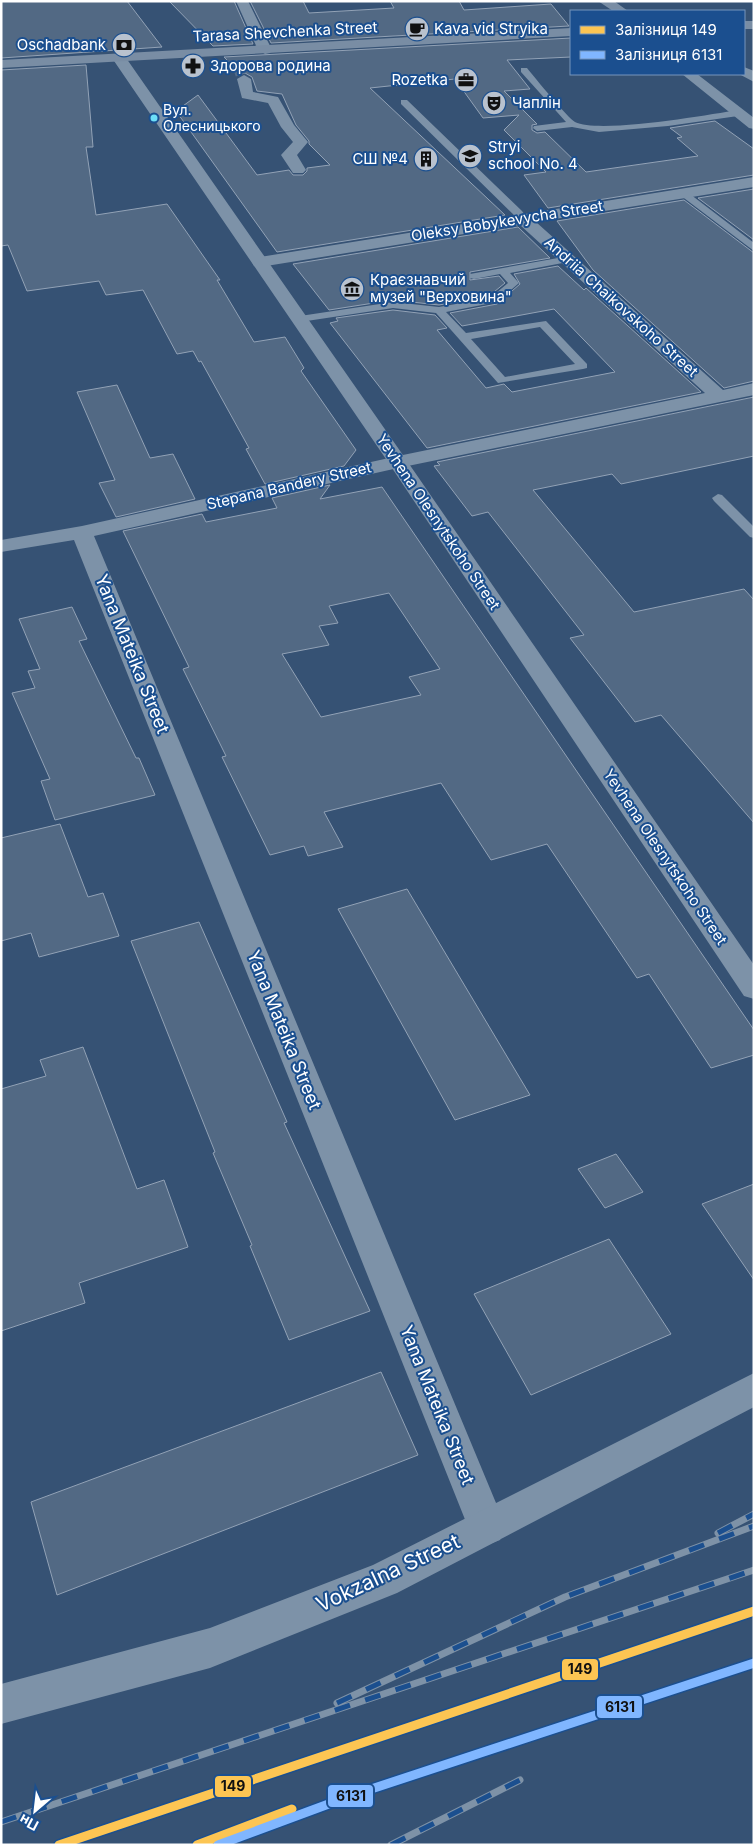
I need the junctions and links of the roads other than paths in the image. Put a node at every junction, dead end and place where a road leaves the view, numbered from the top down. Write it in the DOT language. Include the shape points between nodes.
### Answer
graph roads {
  1 [pos="242,1"];
  2 [pos="570,32"];
  3 [pos="266,50"];
  4 [pos="119,58"];
  5 [pos="1,64"];
  6 [pos="524,70"];
  7 [pos="690,75"];
  8 [pos="244,79"];
  9 [pos="404,102"];
  10 [pos="738,113"];
  11 [pos="572,124"];
  12 [pos="754,125"];
  13 [pos="537,128"];
  14 [pos="298,170"];
  15 [pos="754,182"];
  16 [pos="683,193"];
  17 [pos="522,218"];
  18 [pos="754,248"];
  19 [pos="569,259"];
  20 [pos="260,262"];
  21 [pos="503,271"];
  22 [pos="474,276"];
  23 [pos="439,310"];
  24 [pos="300,319"];
  25 [pos="464,337"];
  26 [pos="754,389"];
  27 [pos="719,396"];
  28 [pos="398,462"];
  29 [pos="718,498"];
  30 [pos="82,532"];
  31 [pos="754,534"];
  32 [pos="1,546"];
  33 [pos="754,988"];
  34 [pos="754,1389"];
  35 [pos="487,1527"];
  36 [pos="1,1704"];
  1 -- 3 [label="street"];
  2 -- 3 [label="main road, Tarasa Shevchenka Street"];
  3 -- 4 [label="main road, Tarasa Shevchenka Street" via="237,57"];
  4 -- 5 [label="main road, Tarasa Shevchenka Street"];
  4 -- 20 [label="street, Yevhena Olesnytskoho Street"];
  6 -- 11 [label="lane"];
  7 -- 10 [label="street"];
  8 -- 14 [label="street" via="247,95 273,100 301,142 289,154"];
  9 -- 17 [label="lane"];
  10 -- 11 [label="lane" via="600,129"];
  10 -- 12 [label="street"];
  11 -- 13 [label="lane"];
  15 -- 16 [label="street, Oleksy Bobykevycha Street"];
  16 -- 17 [label="street, Oleksy Bobykevycha Street"];
  16 -- 18 [label="lane"];
  17 -- 19 [label="street, Andriia Chaikovskoho Street"];
  17 -- 20 [label="street, Oleksy Bobykevycha Street"];
  19 -- 21 [label="lane"];
  19 -- 27 [label="street, Andriia Chaikovskoho Street"];
  20 -- 24 [label="street, Yevhena Olesnytskoho Street"];
  21 -- 22 [label="lane"];
  21 -- 23 [label="lane" via="514,283 493,300"];
  23 -- 24 [label="lane" via="393,305"];
  23 -- 25 [label="lane"];
  24 -- 28 [label="street, Yevhena Olesnytskoho Street"];
  25 -- 25 [label="lane" via="542,323 583,366 502,381"];
  26 -- 27 [label="street, Stepana Bandery Street"];
  27 -- 28 [label="street, Stepana Bandery Street"];
  28 -- 30 [label="street, Stepana Bandery Street"];
  28 -- 33 [label="street, Yevhena Olesnytskoho Street"];
  29 -- 31 [label="lane"];
  30 -- 32 [label="street, Stepana Bandery Street"];
  30 -- 35 [label="street, Yana Mateika Street"];
  34 -- 35 [label="street, Vokzalna Street"];
  35 -- 36 [label="street, Vokzalna Street" via="384,1580 210,1648"];
}
